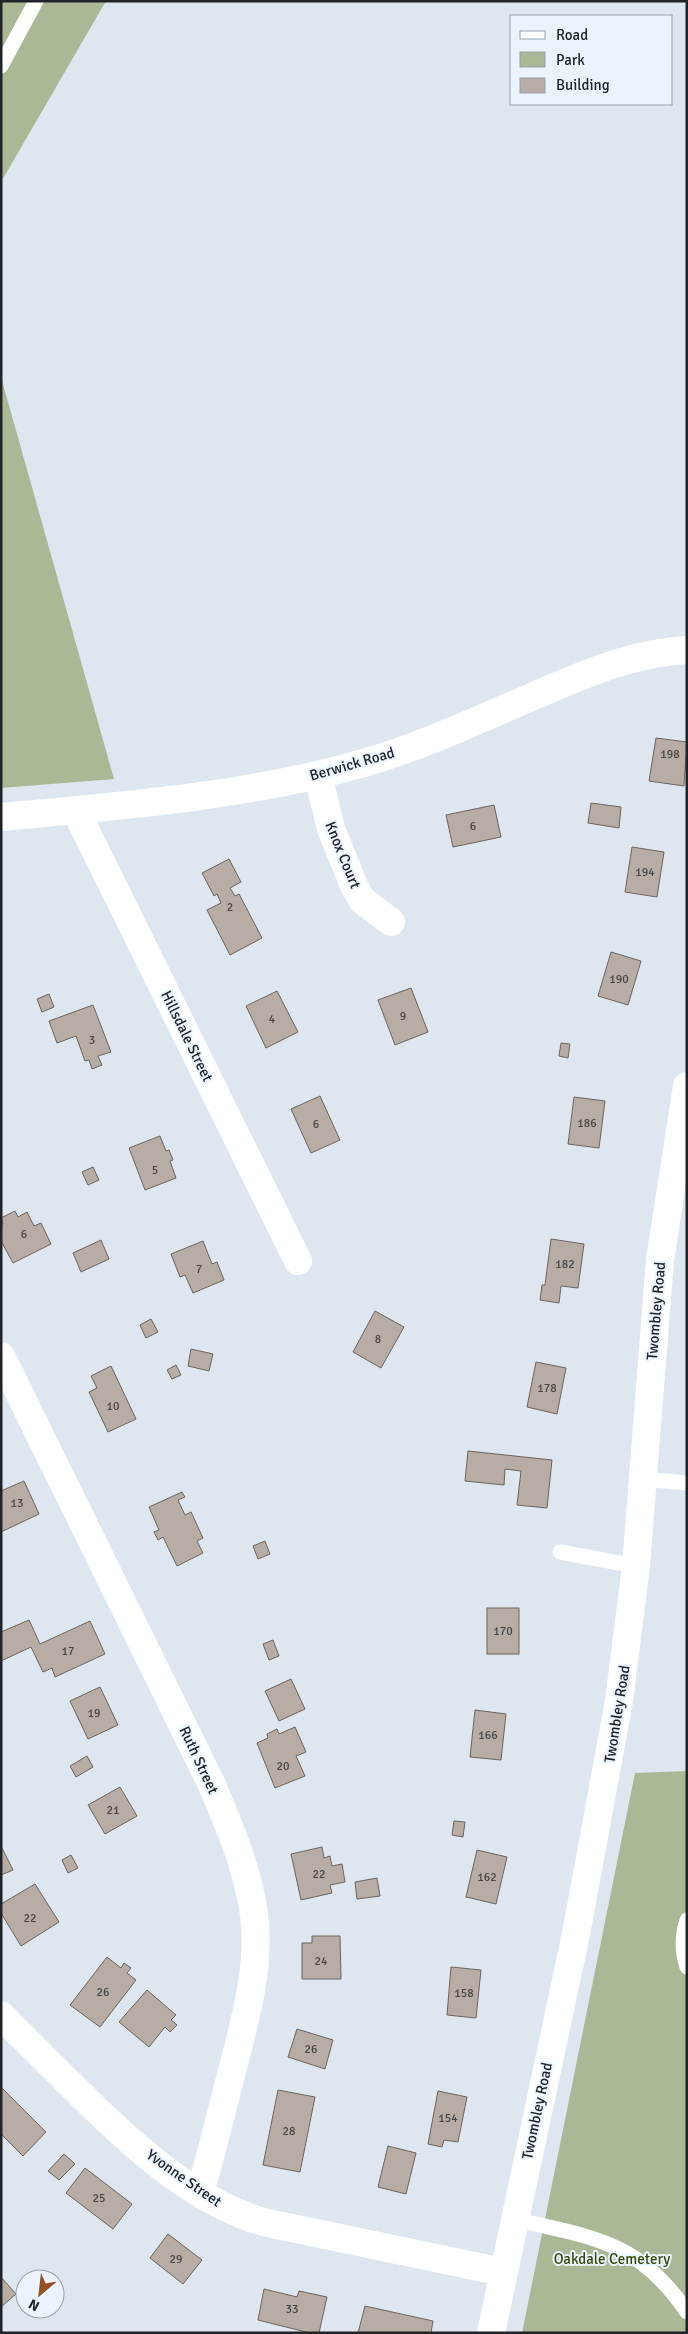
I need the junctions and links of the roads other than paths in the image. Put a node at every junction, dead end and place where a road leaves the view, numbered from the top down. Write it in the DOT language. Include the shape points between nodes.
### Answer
graph roads {
  1 [pos="36,1"];
  2 [pos="1,66"];
  3 [pos="687,650"];
  4 [pos="318,775"];
  5 [pos="76,811"];
  6 [pos="1,817"];
  7 [pos="391,922"];
  8 [pos="687,1086"];
  9 [pos="298,1261"];
  10 [pos="1,1356"];
  11 [pos="643,1479"];
  12 [pos="687,1484"];
  13 [pos="560,1552"];
  14 [pos="636,1566"];
  15 [pos="687,1920"];
  16 [pos="687,1967"];
  17 [pos="1,2015"];
  18 [pos="200,2193"];
  19 [pos="514,2219"];
  20 [pos="503,2272"];
  21 [pos="687,2312"];
  22 [pos="490,2333"];
  1 -- 2 [label="lane"];
  3 -- 4 [label="street, Berwick Road" via="648,655 600,667 446,734 367,762"];
  4 -- 5 [label="street, Berwick Road"];
  4 -- 7 [label="street, Knox Court" via="331,829 356,888 362,900"];
  5 -- 6 [label="street, Berwick Road"];
  5 -- 9 [label="street, Hillsdale Street"];
  8 -- 11 [label="street, Twombley Road" via="660,1260"];
  10 -- 18 [label="street, Ruth Street" via="212,1785 245,1869 255,1930 248,2011"];
  11 -- 12 [label="lane"];
  11 -- 14 [label="street, Twombley Road"];
  13 -- 14 [label="lane"];
  14 -- 19 [label="street, Twombley Road" via="629,1638 601,1805"];
  15 -- 16 [label="lane" via="683,1955"];
  17 -- 18 [label="street, Yvonne Street" via="108,2121"];
  18 -- 20 [label="street, Yvonne Street" via="263,2222"];
  19 -- 20 [label="street, Twombley Road"];
  19 -- 21 [label="lane" via="613,2244 632,2254 657,2274"];
  20 -- 22 [label="street, Twombley Road"];
}
